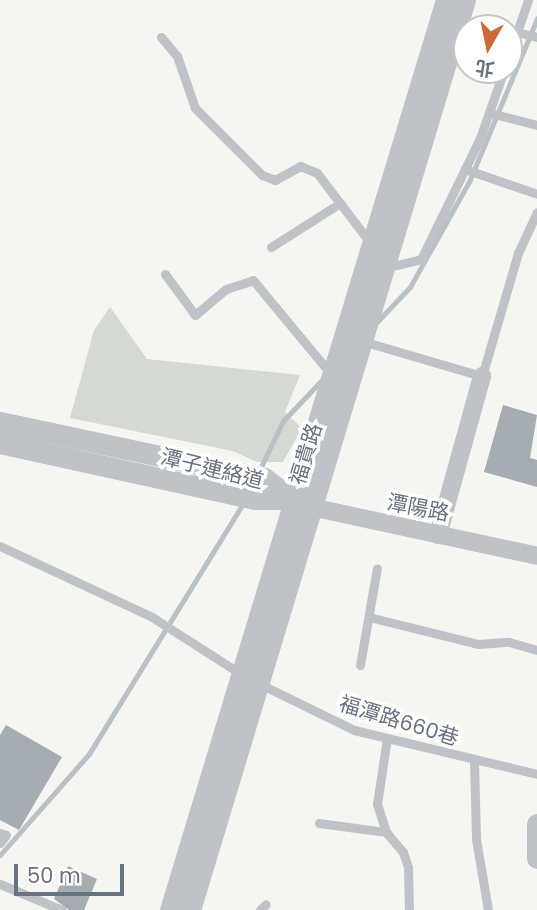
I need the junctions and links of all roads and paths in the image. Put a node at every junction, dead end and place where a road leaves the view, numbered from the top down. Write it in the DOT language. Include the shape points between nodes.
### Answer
graph roads {
  1 [pos="446,0"];
  2 [pos="465,0"];
  3 [pos="161,37"];
  4 [pos="499,84"];
  5 [pos="490,113"];
  6 [pos="537,125"];
  7 [pos="465,169"];
  8 [pos="537,194"];
  9 [pos="340,203"];
  10 [pos="537,212"];
  11 [pos="534,236"];
  12 [pos="372,246"];
  13 [pos="271,247"];
  14 [pos="386,268"];
  15 [pos="165,274"];
  16 [pos="362,341"];
  17 [pos="331,374"];
  18 [pos="482,376"];
  19 [pos="0,422"];
  20 [pos="0,443"];
  21 [pos="301,505"];
  22 [pos="438,535"];
  23 [pos="0,546"];
  24 [pos="537,556"];
  25 [pos="377,568"];
  26 [pos="369,617"];
  27 [pos="537,650"];
  28 [pos="360,665"];
  29 [pos="238,672"];
  30 [pos="257,682"];
  31 [pos="387,738"];
  32 [pos="474,761"];
  33 [pos="537,774"];
  34 [pos="318,822"];
  35 [pos="537,824"];
  36 [pos="386,832"];
  37 [pos="0,833"];
  38 [pos="537,833"];
  39 [pos="0,844"];
  40 [pos="537,858"];
  41 [pos="0,884"];
  42 [pos="62,910"];
  43 [pos="170,910"];
  44 [pos="190,910"];
  45 [pos="409,910"];
  46 [pos="488,910"];
  1 -- 12 [label="street, 福貴路"];
  2 -- 14 [label="street, 福貴路"];
  3 -- 9 [label="lane" via="177,56 195,108 262,174 275,180 300,166 317,173"];
  4 -- 5 [label="lane"];
  5 -- 6 [label="lane"];
  5 -- 7 [label="lane"];
  7 -- 8 [label="lane"];
  7 -- 14 [label="lane" via="421,259"];
  9 -- 12 [label="lane"];
  9 -- 13 [label="lane"];
  10 -- 11 [label="lane"];
  11 -- 18 [label="lane" via="519,253"];
  12 -- 14 [label="lane"];
  12 -- 17 [label="street, 福貴路"];
  14 -- 16 [label="street, 福貴路"];
  15 -- 17 [label="lane" via="195,315 226,289 253,281"];
  16 -- 18 [label="lane"];
  16 -- 21 [label="street, 福貴路"];
  17 -- 21 [label="street, 福貴路"];
  18 -- 22 [label="street"];
  19 -- 21 [label="street, 潭子連絡道" via="264,478"];
  20 -- 21 [label="street, 潭子連絡道"];
  21 -- 22 [label="street, 潭陽路"];
  21 -- 29 [label="street, 福貴路"];
  21 -- 30 [label="street, 福貴路"];
  22 -- 24 [label="street, 潭陽路"];
  23 -- 29 [label="lane" via="152,617"];
  25 -- 26 [label="lane"];
  26 -- 27 [label="lane" via="478,644 509,642"];
  26 -- 28 [label="lane"];
  29 -- 43 [label="street, 福貴路"];
  30 -- 31 [label="lane, 福潭路660巷" via="354,730"];
  30 -- 44 [label="street, 福貴路"];
  31 -- 32 [label="lane, 福潭路660巷"];
  31 -- 36 [label="lane" via="377,804"];
  32 -- 33 [label="lane, 福潭路660巷"];
  32 -- 46 [label="lane" via="475,839"];
  34 -- 36 [label="lane"];
  35 -- 38 [label="street"];
  36 -- 45 [label="lane" via="406,860"];
  37 -- 39 [label="lane" via="6,835"];
  38 -- 40 [label="street"];
  41 -- 42 [label="lane"];
}
